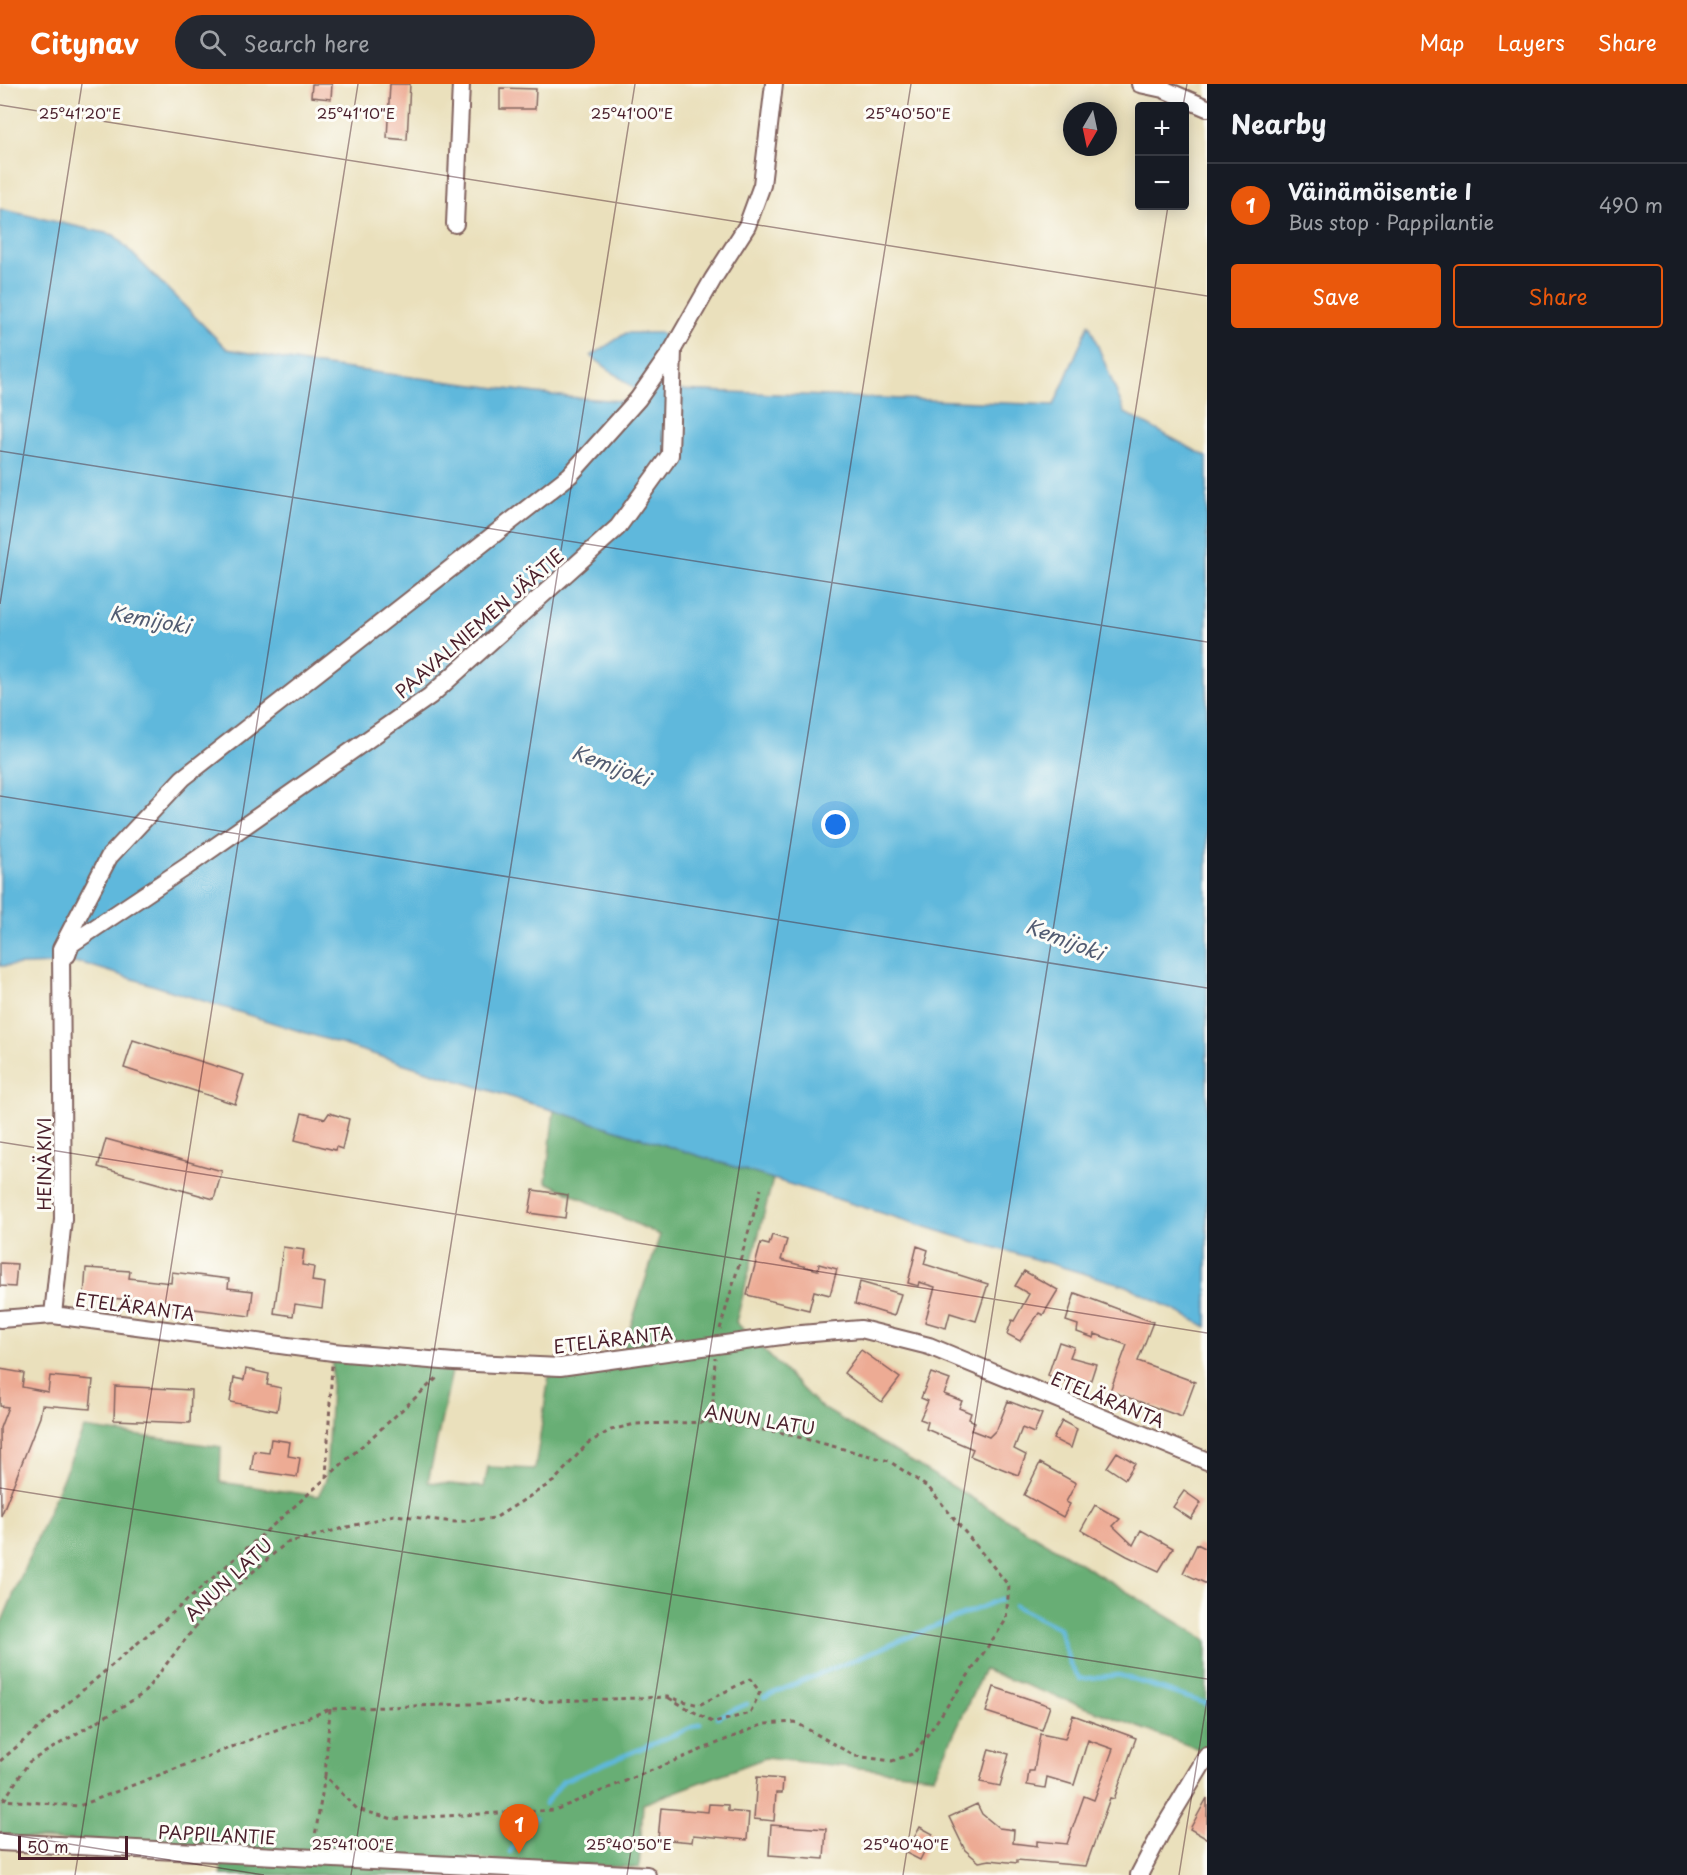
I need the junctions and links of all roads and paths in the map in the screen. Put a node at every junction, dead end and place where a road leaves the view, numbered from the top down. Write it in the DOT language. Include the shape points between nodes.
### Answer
graph roads {
  1 [pos="461,84"];
  2 [pos="774,84"];
  3 [pos="1140,84"];
  4 [pos="1207,108"];
  5 [pos="455,224"];
  6 [pos="674,349"];
  7 [pos="63,964"];
  8 [pos="63,1013"];
  9 [pos="761,1189"];
  10 [pos="53,1315"];
  11 [pos="0,1318"];
  12 [pos="715,1346"];
  13 [pos="333,1352"];
  14 [pos="454,1362"];
  15 [pos="712,1422"];
  16 [pos="1207,1461"];
  17 [pos="326,1480"];
  18 [pos="667,1697"];
  19 [pos="330,1709"];
  20 [pos="1207,1756"];
  21 [pos="0,1761"];
  22 [pos="325,1776"];
  23 [pos="0,1842"];
  24 [pos="311,1858"];
  25 [pos="572,1873"];
  26 [pos="647,1875"];
  27 [pos="1139,1875"];
  1 -- 5 [label="street"];
  2 -- 6 [label="street, PAAVALNIEMEN JÄÄTIE" via="762,185 747,226"];
  3 -- 4 [label="street" via="1163,89"];
  6 -- 7 [label="street, PAAVALNIEMEN JÄÄTIE" via="638,399 570,475 183,778 109,857 61,949"];
  6 -- 7 [label="street, PAAVALNIEMEN JÄÄTIE" via="670,455 618,527 430,696 71,944"];
  7 -- 8 [label="street, PAAVALNIEMEN JÄÄTIE"];
  8 -- 10 [label="street, HEINÄKIVI" via="63,1219"];
  9 -- 12 [label="path"];
  10 -- 11 [label="street, ETELÄRANTA"];
  10 -- 13 [label="street, ETELÄRANTA"];
  12 -- 14 [label="street, ETELÄRANTA" via="560,1367"];
  12 -- 15 [label="path"];
  12 -- 16 [label="street, ETELÄRANTA" via="861,1329 928,1346"];
  13 -- 14 [label="street, ETELÄRANTA"];
  13 -- 17 [label="path"];
  14 -- 17 [label="path"];
  15 -- 19 [label="path, ANUN LATU" via="635,1424 611,1430 588,1443 554,1481 495,1518 455,1522 394,1515 286,1543 206,1613 143,1694 29,1762 4,1800 79,1806"];
  15 -- 22 [label="path, ANUN LATU" via="783,1433 889,1461 929,1488 1009,1586 1006,1620 915,1753 892,1761 855,1756 795,1722 764,1724 555,1810 393,1819 357,1809"];
  17 -- 21 [label="path"];
  18 -- 18 [label="path, ANUN LATU" via="714,1724 750,1713 760,1692 750,1679 699,1705"];
  18 -- 19 [label="path, ANUN LATU"];
  19 -- 22 [label="path"];
  20 -- 27 [label="street"];
  22 -- 24 [label="path"];
  23 -- 24 [label="street, PAPPILANTIE"];
  24 -- 25 [label="street, PAPPILANTIE"];
  25 -- 26 [label="street, PAPPILANTIE"];
}
